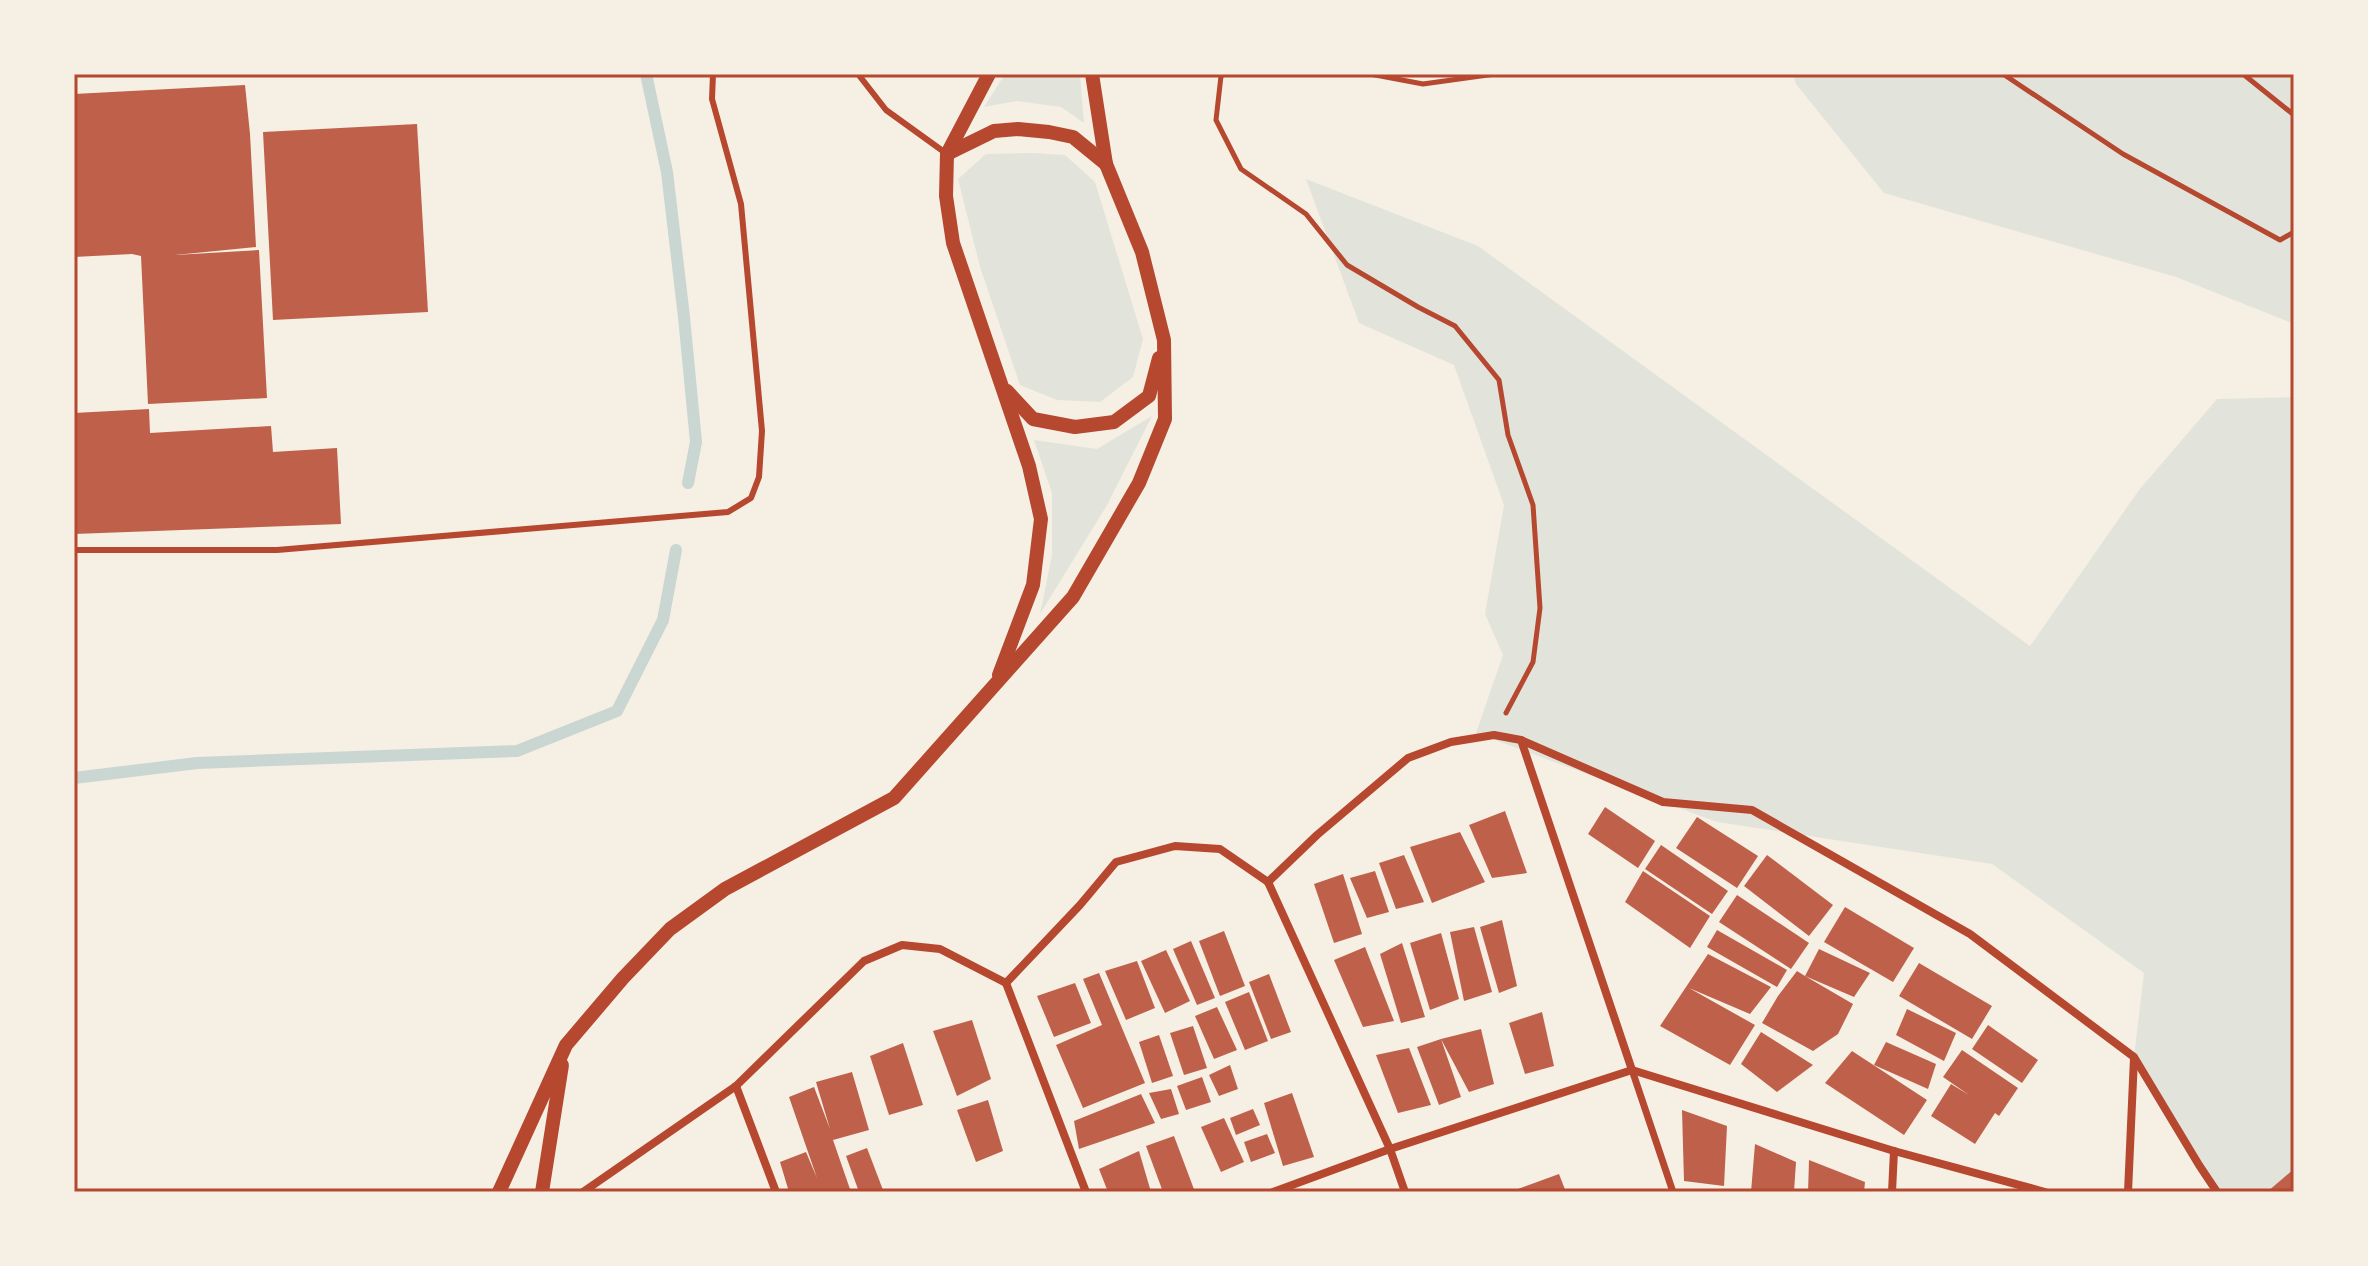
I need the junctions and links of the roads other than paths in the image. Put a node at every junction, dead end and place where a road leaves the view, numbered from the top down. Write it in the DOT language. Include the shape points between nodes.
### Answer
graph roads {
  1 [pos="713,74"];
  2 [pos="858,74"];
  3 [pos="989,74"];
  4 [pos="1092,74"];
  5 [pos="947,154"];
  6 [pos="1106,164"];
  7 [pos="1164,340"];
  8 [pos="1004,388"];
  9 [pos="74,550"];
  10 [pos="996,683"];
  11 [pos="1521,740"];
  12 [pos="1268,882"];
  13 [pos="1006,983"];
  14 [pos="566,1045"];
  15 [pos="2134,1057"];
  16 [pos="1632,1070"];
  17 [pos="736,1086"];
  18 [pos="1390,1149"];
  19 [pos="1894,1151"];
  20 [pos="499,1192"];
  21 [pos="542,1192"];
  22 [pos="583,1192"];
  23 [pos="776,1192"];
  24 [pos="1086,1192"];
  25 [pos="1273,1192"];
  26 [pos="1405,1192"];
  27 [pos="1673,1192"];
  28 [pos="1892,1192"];
  29 [pos="2045,1192"];
  30 [pos="2128,1192"];
  31 [pos="2217,1192"];
  1 -- 9 [label="lane" via="712,99 741,204 762,431 759,477 751,498 728,512 277,550"];
  2 -- 5 [label="lane" via="886,110"];
  3 -- 5 [label="street"];
  4 -- 6 [label="street"];
  5 -- 6 [label="street" via="994,131 1018,129 1073,137"];
  5 -- 8 [label="street" via="953,243"];
  6 -- 7 [label="street" via="1142,252"];
  7 -- 8 [label="street" via="1149,396 1114,422 1075,427 1033,419"];
  7 -- 10 [label="street" via="1165,419 1139,483 1073,597"];
  8 -- 10 [label="street" via="1041,519 1033,585"];
  10 -- 14 [label="street" via="894,798 725,889 670,929"];
  11 -- 12 [label="street" via="1494,735 1451,742 1408,758"];
  11 -- 15 [label="street" via="1663,802 1752,810 1970,934"];
  11 -- 16 [label="street"];
  12 -- 13 [label="street" via="1220,849 1175,846 1116,862"];
  12 -- 18 [label="street"];
  13 -- 17 [label="street" via="940,949 902,945 864,961"];
  13 -- 24 [label="street"];
  14 -- 20 [label="street"];
  14 -- 21 [label="street"];
  15 -- 30 [label="street"];
  15 -- 31 [label="street"];
  16 -- 18 [label="street"];
  16 -- 19 [label="street"];
  16 -- 27 [label="street"];
  17 -- 22 [label="street"];
  17 -- 23 [label="street"];
  18 -- 25 [label="street"];
  18 -- 26 [label="street"];
  19 -- 28 [label="street"];
  19 -- 29 [label="street"];
}
